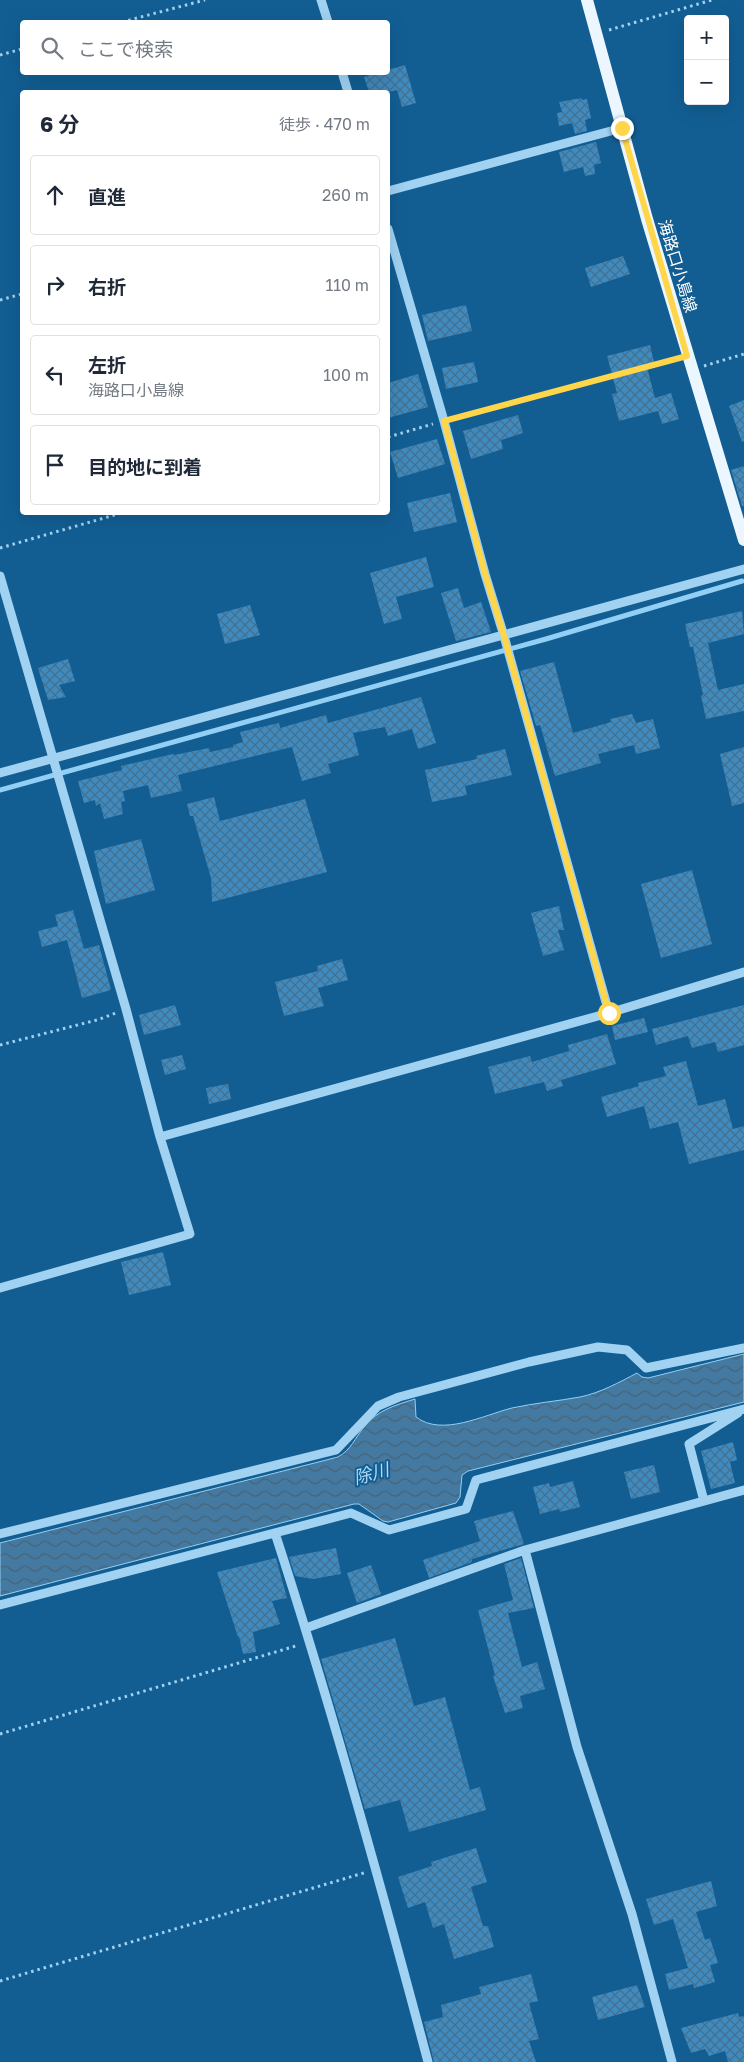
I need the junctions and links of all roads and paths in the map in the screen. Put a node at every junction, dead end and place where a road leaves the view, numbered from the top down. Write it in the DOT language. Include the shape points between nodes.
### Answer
graph roads {
  1 [pos="205,0"];
  2 [pos="321,0"];
  3 [pos="587,0"];
  4 [pos="712,0"];
  5 [pos="130,20"];
  6 [pos="327,20"];
  7 [pos="596,34"];
  8 [pos="20,50"];
  9 [pos="0,55"];
  10 [pos="343,75"];
  11 [pos="347,90"];
  12 [pos="622,128"];
  13 [pos="390,190"];
  14 [pos="390,237"];
  15 [pos="20,295"];
  16 [pos="0,300"];
  17 [pos="744,354"];
  18 [pos="687,356"];
  19 [pos="692,370"];
  20 [pos="444,421"];
  21 [pos="390,436"];
  22 [pos="115,515"];
  23 [pos="744,540"];
  24 [pos="0,548"];
  25 [pos="744,569"];
  26 [pos="0,576"];
  27 [pos="504,636"];
  28 [pos="54,759"];
  29 [pos="0,773"];
  30 [pos="744,972"];
  31 [pos="126,1009"];
  32 [pos="609,1013"];
  33 [pos="0,1045"];
  34 [pos="160,1137"];
  35 [pos="0,1288"];
  36 [pos="744,1348"];
  37 [pos="744,1409"];
  38 [pos="744,1490"];
  39 [pos="704,1502"];
  40 [pos="0,1534"];
  41 [pos="275,1534"];
  42 [pos="525,1550"];
  43 [pos="0,1605"];
  44 [pos="306,1628"];
  45 [pos="311,1641"];
  46 [pos="0,1734"];
  47 [pos="377,1869"];
  48 [pos="0,1981"];
  49 [pos="428,2062"];
  50 [pos="672,2062"];
  1 -- 5 [label="path"];
  2 -- 6 [label="street"];
  3 -- 7 [label="main road, 海路口小島線"];
  4 -- 7 [label="path"];
  7 -- 12 [label="main road, 海路口小島線"];
  8 -- 9 [label="path"];
  10 -- 11 [label="street"];
  12 -- 13 [label="street"];
  12 -- 18 [label="main road, 海路口小島線"];
  14 -- 20 [label="street"];
  15 -- 16 [label="path"];
  17 -- 19 [label="path"];
  18 -- 19 [label="main road, 海路口小島線"];
  18 -- 20 [label="path"];
  19 -- 23 [label="main road, 海路口小島線"];
  20 -- 21 [label="path"];
  20 -- 27 [label="street"];
  22 -- 24 [label="path"];
  25 -- 27 [label="street"];
  26 -- 28 [label="street"];
  27 -- 28 [label="street"];
  27 -- 32 [label="street"];
  28 -- 29 [label="street"];
  28 -- 31 [label="street"];
  30 -- 32 [label="street"];
  31 -- 33 [label="path" via="97,1020"];
  31 -- 34 [label="street"];
  32 -- 34 [label="street"];
  34 -- 35 [label="street" via="190,1234"];
  36 -- 40 [label="street" via="646,1368 627,1350 598,1347 529,1362 399,1397 378,1406 336,1450"];
  37 -- 39 [label="street" via="689,1444"];
  37 -- 41 [label="street" via="476,1480 466,1509 389,1530 351,1513"];
  38 -- 39 [label="street"];
  39 -- 42 [label="street"];
  41 -- 43 [label="street"];
  41 -- 44 [label="street"];
  42 -- 44 [label="street"];
  42 -- 50 [label="street" via="577,1747 632,1914"];
  44 -- 45 [label="street"];
  45 -- 46 [label="path"];
  45 -- 47 [label="street"];
  47 -- 48 [label="path"];
  47 -- 49 [label="street"];
}
